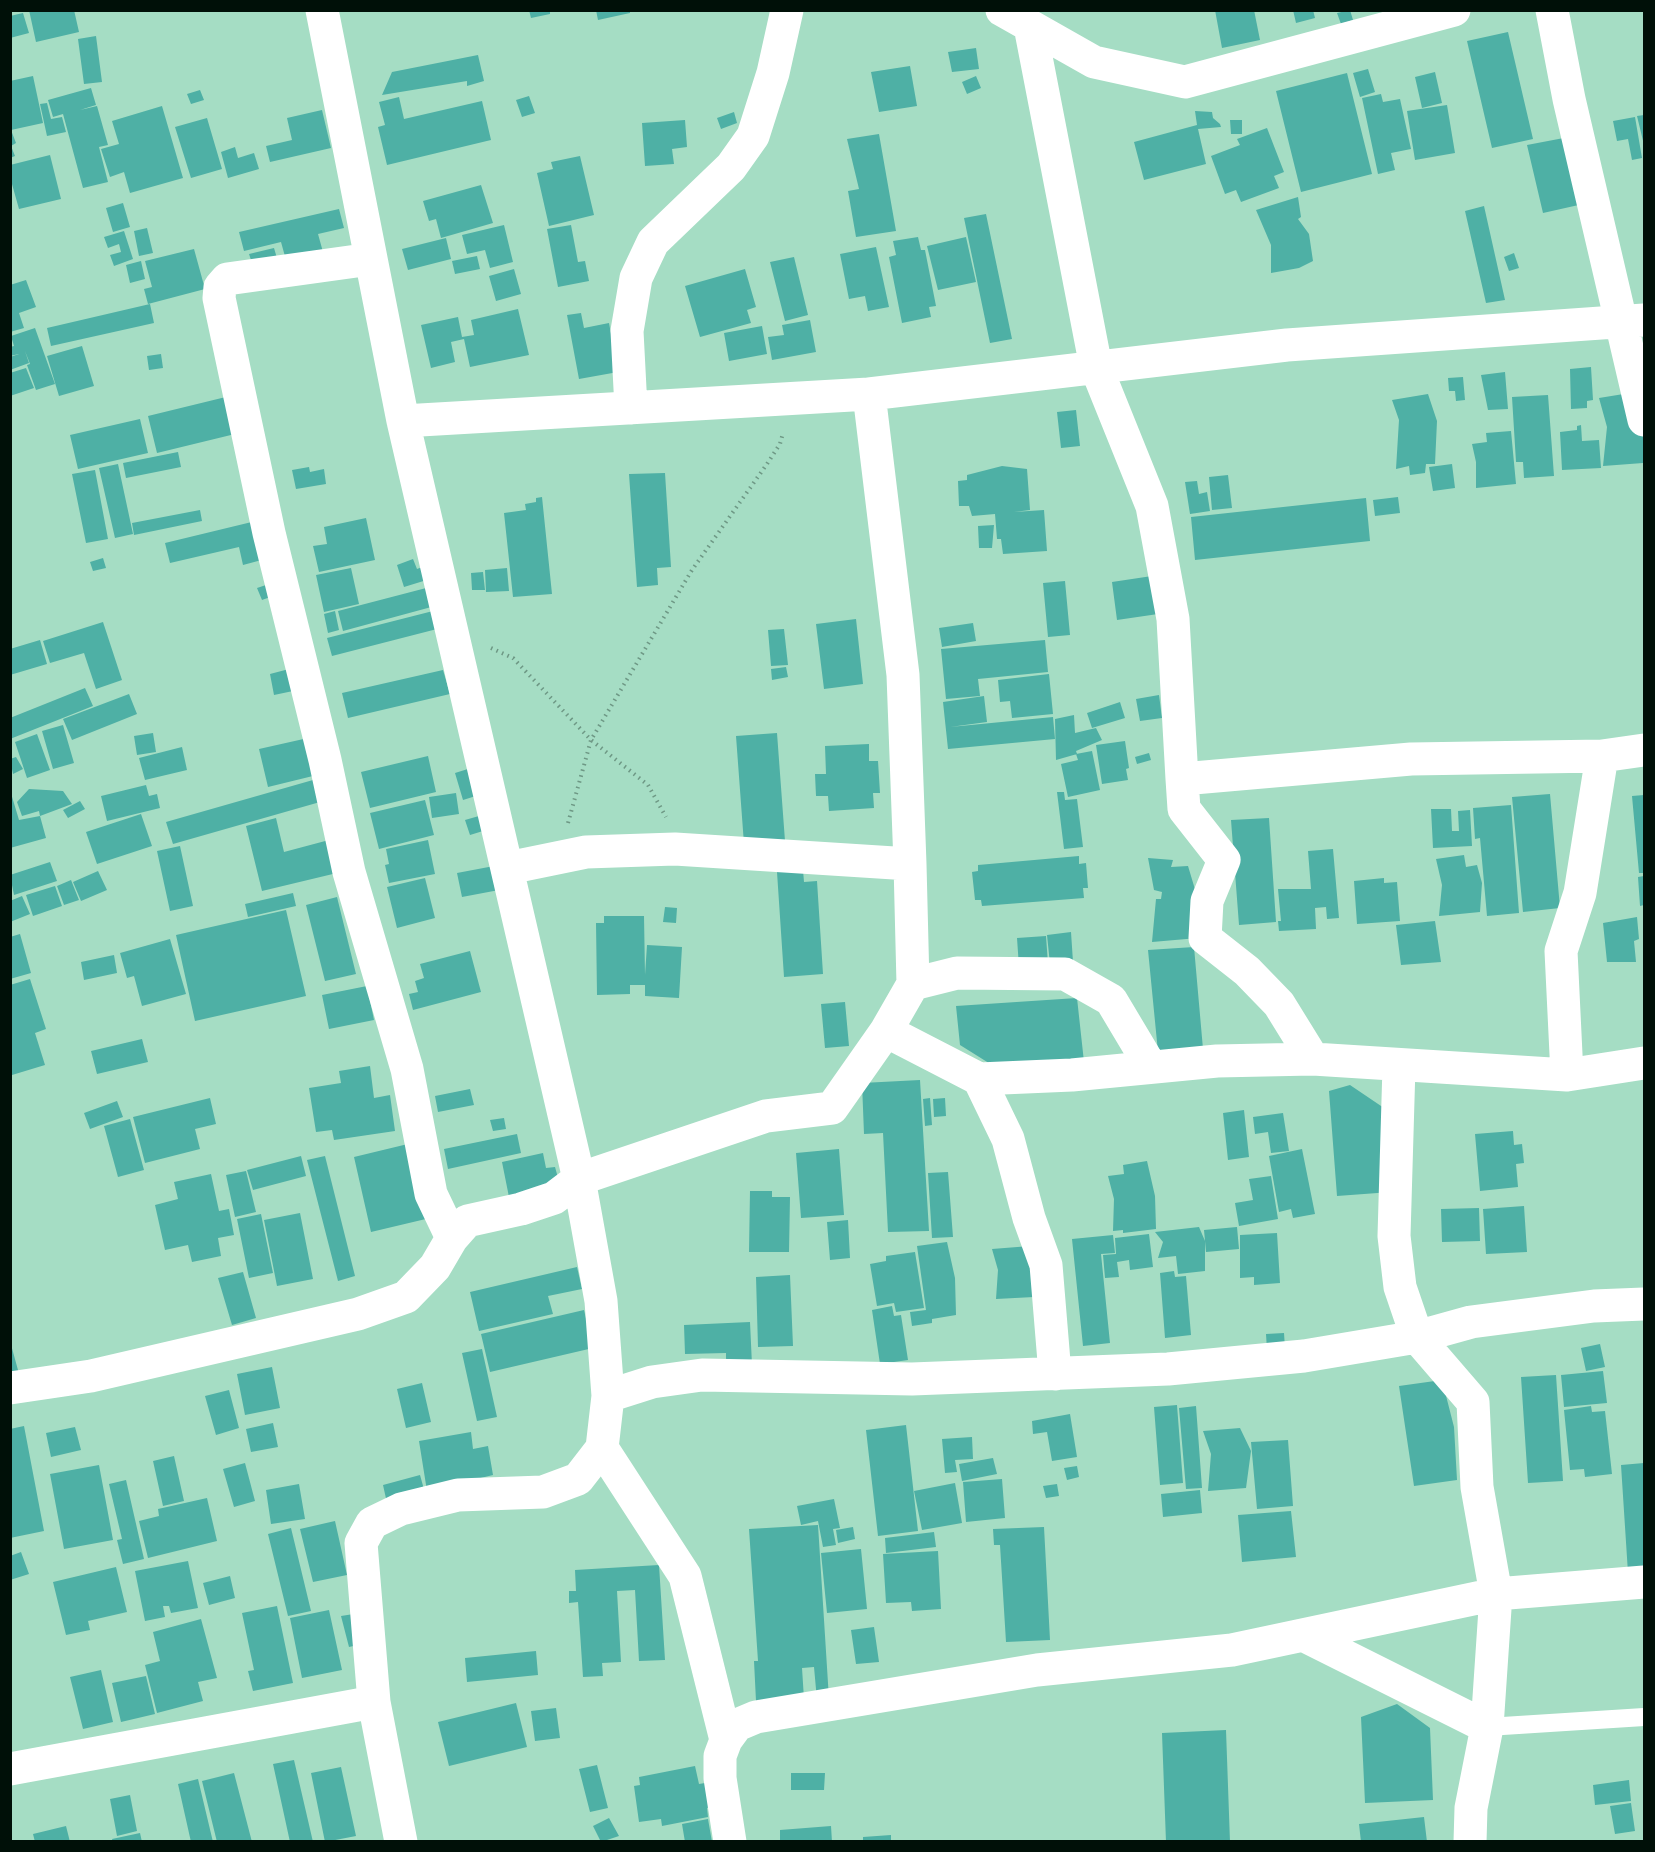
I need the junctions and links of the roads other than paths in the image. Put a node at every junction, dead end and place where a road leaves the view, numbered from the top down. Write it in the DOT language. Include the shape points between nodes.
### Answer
graph roads {
  1 [pos="322,10"];
  2 [pos="787,10"];
  3 [pos="1454,10"];
  4 [pos="1552,10"];
  5 [pos="1016,18"];
  6 [pos="371,259"];
  7 [pos="1634,321"];
  8 [pos="1096,368"];
  9 [pos="870,394"];
  10 [pos="631,408"];
  11 [pos="1644,420"];
  12 [pos="403,421"];
  13 [pos="1644,750"];
  14 [pos="1602,756"];
  15 [pos="1182,779"];
  16 [pos="910,864"];
  17 [pos="508,868"];
  18 [pos="913,984"];
  19 [pos="886,1030"];
  20 [pos="1313,1059"];
  21 [pos="1644,1063"];
  22 [pos="1399,1066"];
  23 [pos="1151,1067"];
  24 [pos="1567,1075"];
  25 [pos="979,1079"];
  26 [pos="579,1179"];
  27 [pos="452,1238"];
  28 [pos="1644,1304"];
  29 [pos="1417,1337"];
  30 [pos="1055,1374"];
  31 [pos="10,1388"];
  32 [pos="608,1396"];
  33 [pos="602,1448"];
  34 [pos="1644,1582"];
  35 [pos="1496,1594"];
  36 [pos="1303,1635"];
  37 [pos="374,1702"];
  38 [pos="1644,1717"];
  39 [pos="1487,1727"];
  40 [pos="726,1740"];
  41 [pos="10,1769"];
  42 [pos="401,1842"];
  43 [pos="730,1842"];
  44 [pos="1470,1842"];
  1 -- 6 [label="street"];
  2 -- 10 [label="street" via="753,136 731,167 653,242 636,278 627,331"];
  3 -- 5 [label="street" via="1185,82 1094,62"];
  4 -- 7 [label="street" via="1569,99"];
  5 -- 8 [label="street"];
  6 -- 12 [label="street"];
  6 -- 27 [label="street" via="227,279 220,287 219,298 269,533 349,872 407,1069 431,1194"];
  7 -- 8 [label="street" via="1287,345"];
  7 -- 11 [label="street"];
  8 -- 9 [label="street"];
  8 -- 15 [label="street" via="1152,506 1173,619"];
  9 -- 10 [label="street"];
  9 -- 16 [label="street" via="903,675"];
  10 -- 12 [label="street"];
  12 -- 17 [label="street"];
  13 -- 14 [label="street"];
  14 -- 15 [label="street" via="1411,759"];
  14 -- 24 [label="street" via="1580,893 1562,951"];
  15 -- 20 [label="street" via="1184,809 1224,860 1207,901 1205,938 1279,1004"];
  16 -- 17 [label="street" via="675,849 586,852"];
  16 -- 18 [label="street"];
  17 -- 26 [label="street"];
  18 -- 19 [label="street"];
  18 -- 23 [label="street" via="957,973 1065,974 1110,1000"];
  19 -- 25 [label="street"];
  19 -- 26 [label="street" via="832,1108 766,1116"];
  20 -- 22 [label="street"];
  20 -- 23 [label="street"];
  21 -- 24 [label="street"];
  22 -- 24 [label="street"];
  22 -- 29 [label="street" via="1394,1236 1400,1287"];
  23 -- 25 [label="street"];
  25 -- 30 [label="street" via="1008,1139 1046,1265"];
  26 -- 27 [label="street" via="554,1198 467,1221"];
  26 -- 32 [label="street" via="601,1301"];
  27 -- 31 [label="street" via="435,1267 406,1297 357,1314 91,1376"];
  28 -- 29 [label="street" via="1594,1306 1471,1322"];
  29 -- 30 [label="street" via="1304,1356 1167,1369"];
  29 -- 35 [label="street" via="1473,1402 1477,1487"];
  30 -- 32 [label="street" via="912,1379 702,1375 652,1382"];
  32 -- 33 [label="street"];
  33 -- 37 [label="street" via="578,1479 543,1492 458,1495 401,1509 372,1522 361,1543"];
  33 -- 40 [label="street" via="685,1576"];
  34 -- 35 [label="street"];
  35 -- 36 [label="street"];
  35 -- 39 [label="street"];
  36 -- 39 [label="street"];
  36 -- 40 [label="street" via="1232,1650 1037,1670 756,1716 737,1725"];
  37 -- 41 [label="street"];
  37 -- 42 [label="street"];
  38 -- 39 [label="lane"];
  39 -- 44 [label="street" via="1470,1808"];
  40 -- 43 [label="street" via="720,1756 720,1778"];
}
